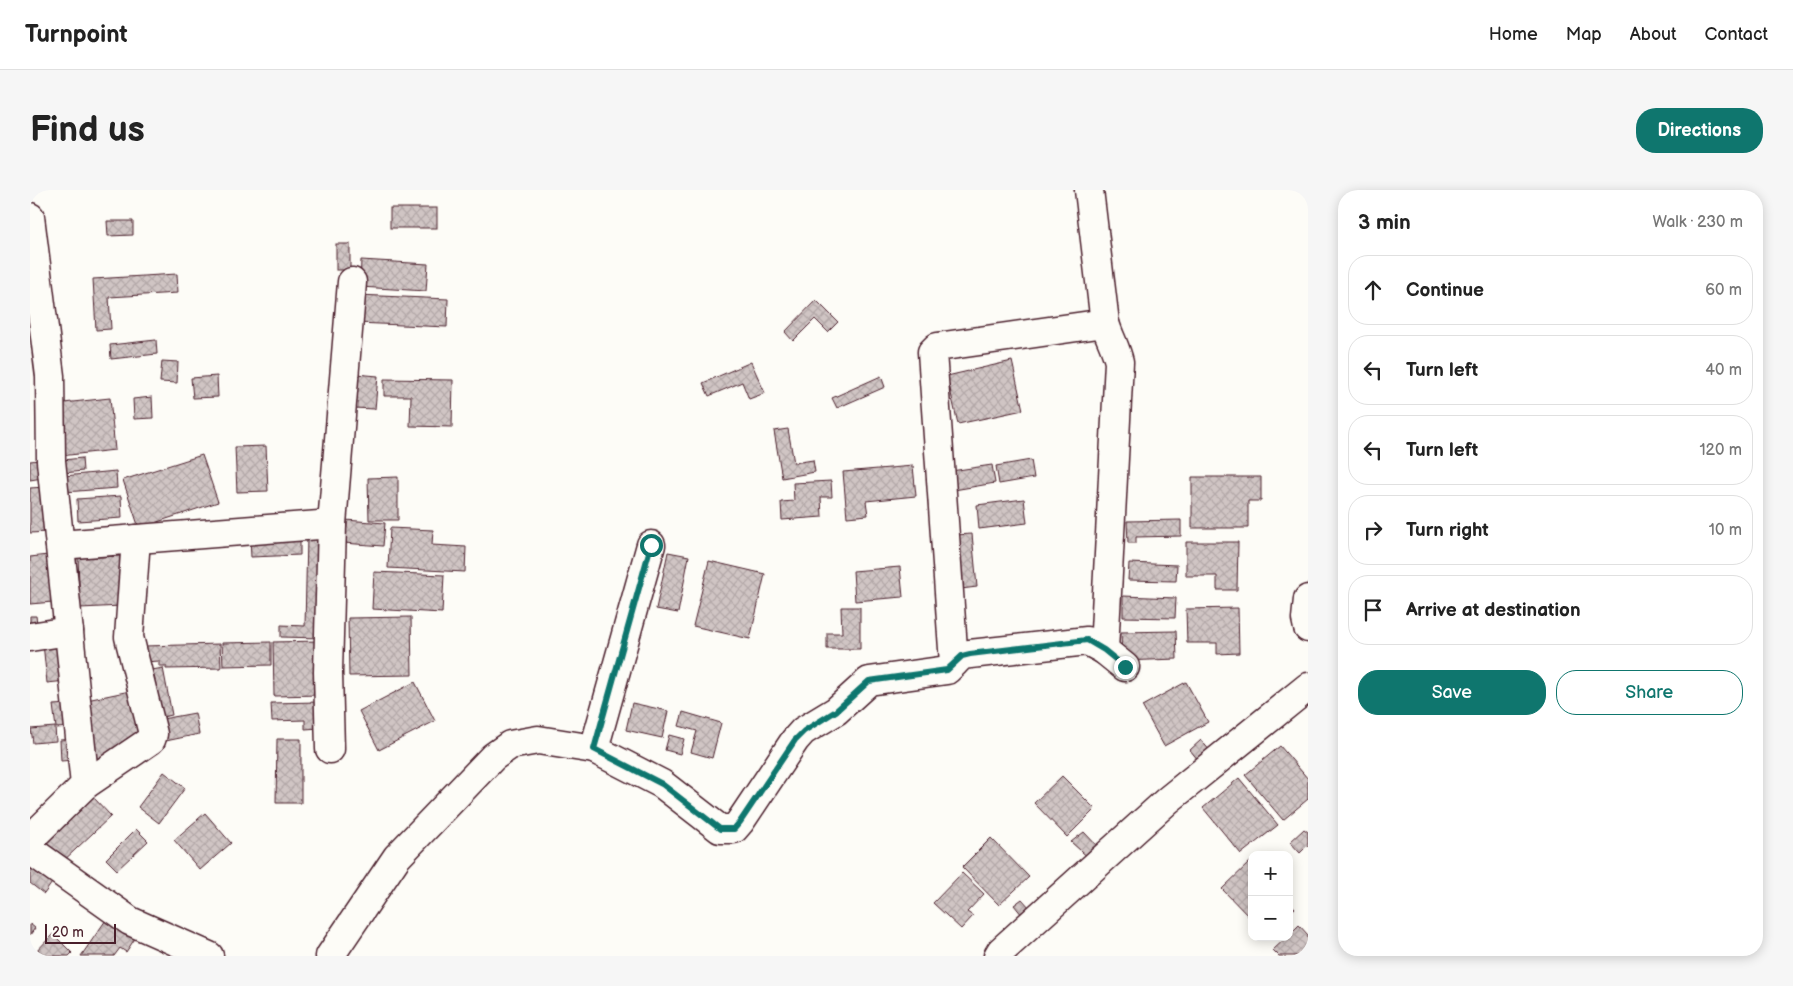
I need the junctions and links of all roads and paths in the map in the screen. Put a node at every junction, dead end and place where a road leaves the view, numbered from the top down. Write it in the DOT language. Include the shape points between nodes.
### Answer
graph roads {
  1 [pos="1089,190"];
  2 [pos="30,217"];
  3 [pos="33,257"];
  4 [pos="352,282"];
  5 [pos="1105,323"];
  6 [pos="39,364"];
  7 [pos="332,524"];
  8 [pos="136,539"];
  9 [pos="60,545"];
  10 [pos="651,545"];
  11 [pos="1308,599"];
  12 [pos="1308,628"];
  13 [pos="69,632"];
  14 [pos="30,637"];
  15 [pos="1104,650"];
  16 [pos="954,663"];
  17 [pos="1125,667"];
  18 [pos="1308,687"];
  19 [pos="330,749"];
  20 [pos="594,749"];
  21 [pos="84,785"];
  22 [pos="30,839"];
  23 [pos="30,850"];
  24 [pos="210,956"];
  25 [pos="330,956"];
  26 [pos="998,956"];
  1 -- 5 [label="street"];
  2 -- 3 [label="street"];
  3 -- 6 [label="street"];
  4 -- 7 [label="street"];
  5 -- 15 [label="street" via="1119,362"];
  5 -- 16 [label="street" via="937,347 932,352"];
  6 -- 9 [label="street"];
  7 -- 8 [label="street"];
  7 -- 19 [label="street" via="328,672"];
  8 -- 9 [label="street"];
  8 -- 21 [label="street" via="129,637 153,734 151,740"];
  9 -- 13 [label="street"];
  10 -- 20 [label="street"];
  11 -- 12 [label="street"];
  13 -- 14 [label="street"];
  13 -- 21 [label="street"];
  15 -- 16 [label="street" via="1087,640 970,654"];
  15 -- 17 [label="street"];
  16 -- 20 [label="street" via="947,670 934,673 869,681 836,711 799,735 734,829 720,829 662,784"];
  18 -- 26 [label="street" via="1168,800"];
  20 -- 25 [label="street" via="538,740 510,745 493,757 397,857"];
  21 -- 22 [label="street"];
  23 -- 24 [label="street" via="130,921"];
}
